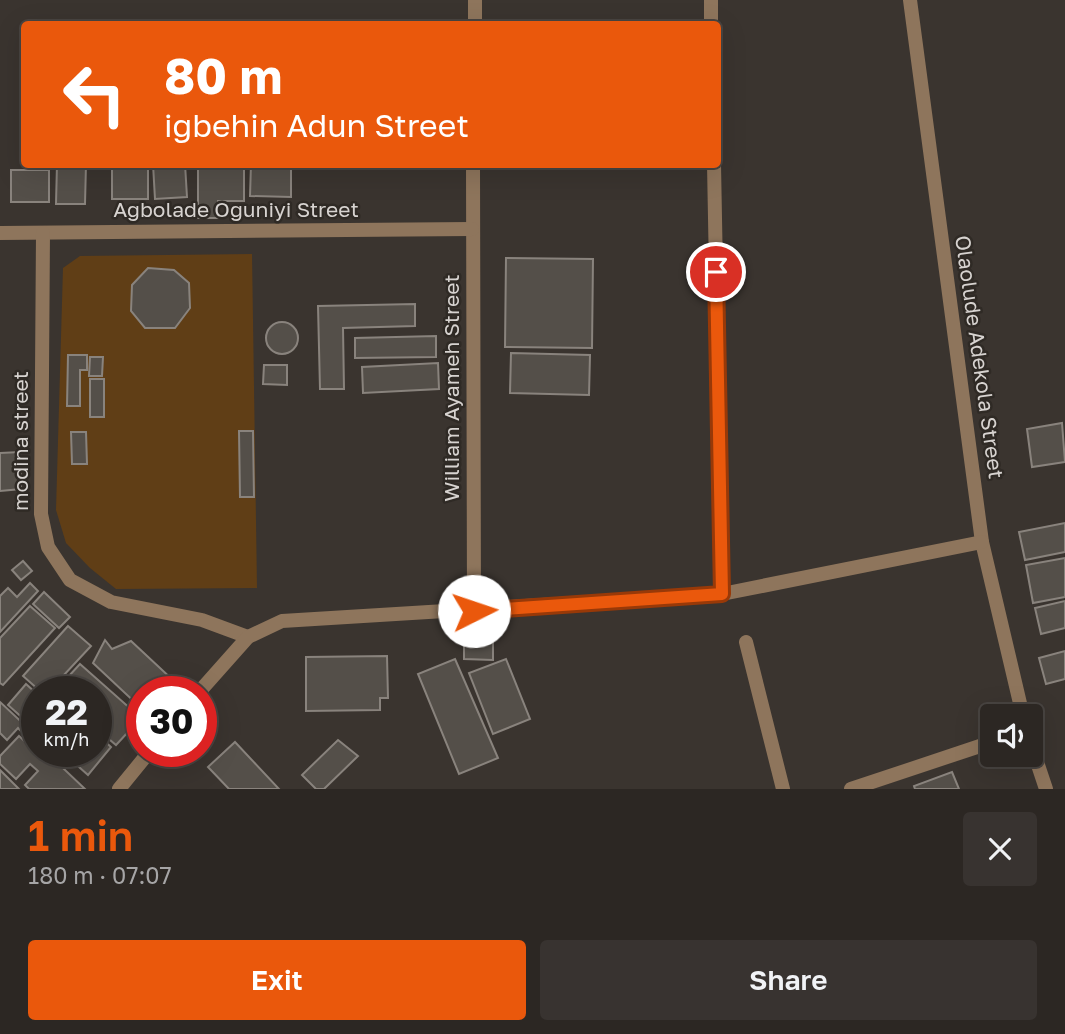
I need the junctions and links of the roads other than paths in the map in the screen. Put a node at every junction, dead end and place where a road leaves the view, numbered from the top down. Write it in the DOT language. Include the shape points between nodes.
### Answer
graph roads {
  1 [pos="475,0"];
  2 [pos="711,0"];
  3 [pos="910,0"];
  4 [pos="475,21"];
  5 [pos="711,21"];
  6 [pos="473,168"];
  7 [pos="714,168"];
  8 [pos="472,229"];
  9 [pos="0,233"];
  10 [pos="43,233"];
  11 [pos="982,542"];
  12 [pos="722,594"];
  13 [pos="474,611"];
  14 [pos="248,637"];
  15 [pos="746,642"];
  16 [pos="213,676"];
  17 [pos="1020,704"];
  18 [pos="980,746"];
  19 [pos="137,767"];
  20 [pos="1038,767"];
  21 [pos="119,789"];
  22 [pos="783,789"];
  23 [pos="851,789"];
  24 [pos="1045,789"];
  1 -- 4 [label="street"];
  2 -- 5 [label="street"];
  3 -- 11 [label="street, Olaolude Adekola Street"];
  6 -- 8 [label="street, William Ayameh Street"];
  7 -- 12 [label="street"];
  8 -- 10 [label="street, Agbolade Oguniyi Street"];
  8 -- 13 [label="street, William Ayameh Street"];
  9 -- 10 [label="street, Agbolade Oguniyi Street"];
  10 -- 14 [label="street, modina street" via="41,514 48,547 70,580 111,602 202,620"];
  11 -- 12 [label="street"];
  11 -- 17 [label="street, Olaolude Adekola Street"];
  12 -- 13 [label="street"];
  13 -- 14 [label="street" via="282,621"];
  14 -- 16 [label="street"];
  15 -- 22 [label="street"];
  18 -- 23 [label="street"];
  19 -- 21 [label="street"];
  20 -- 24 [label="street"];
}
